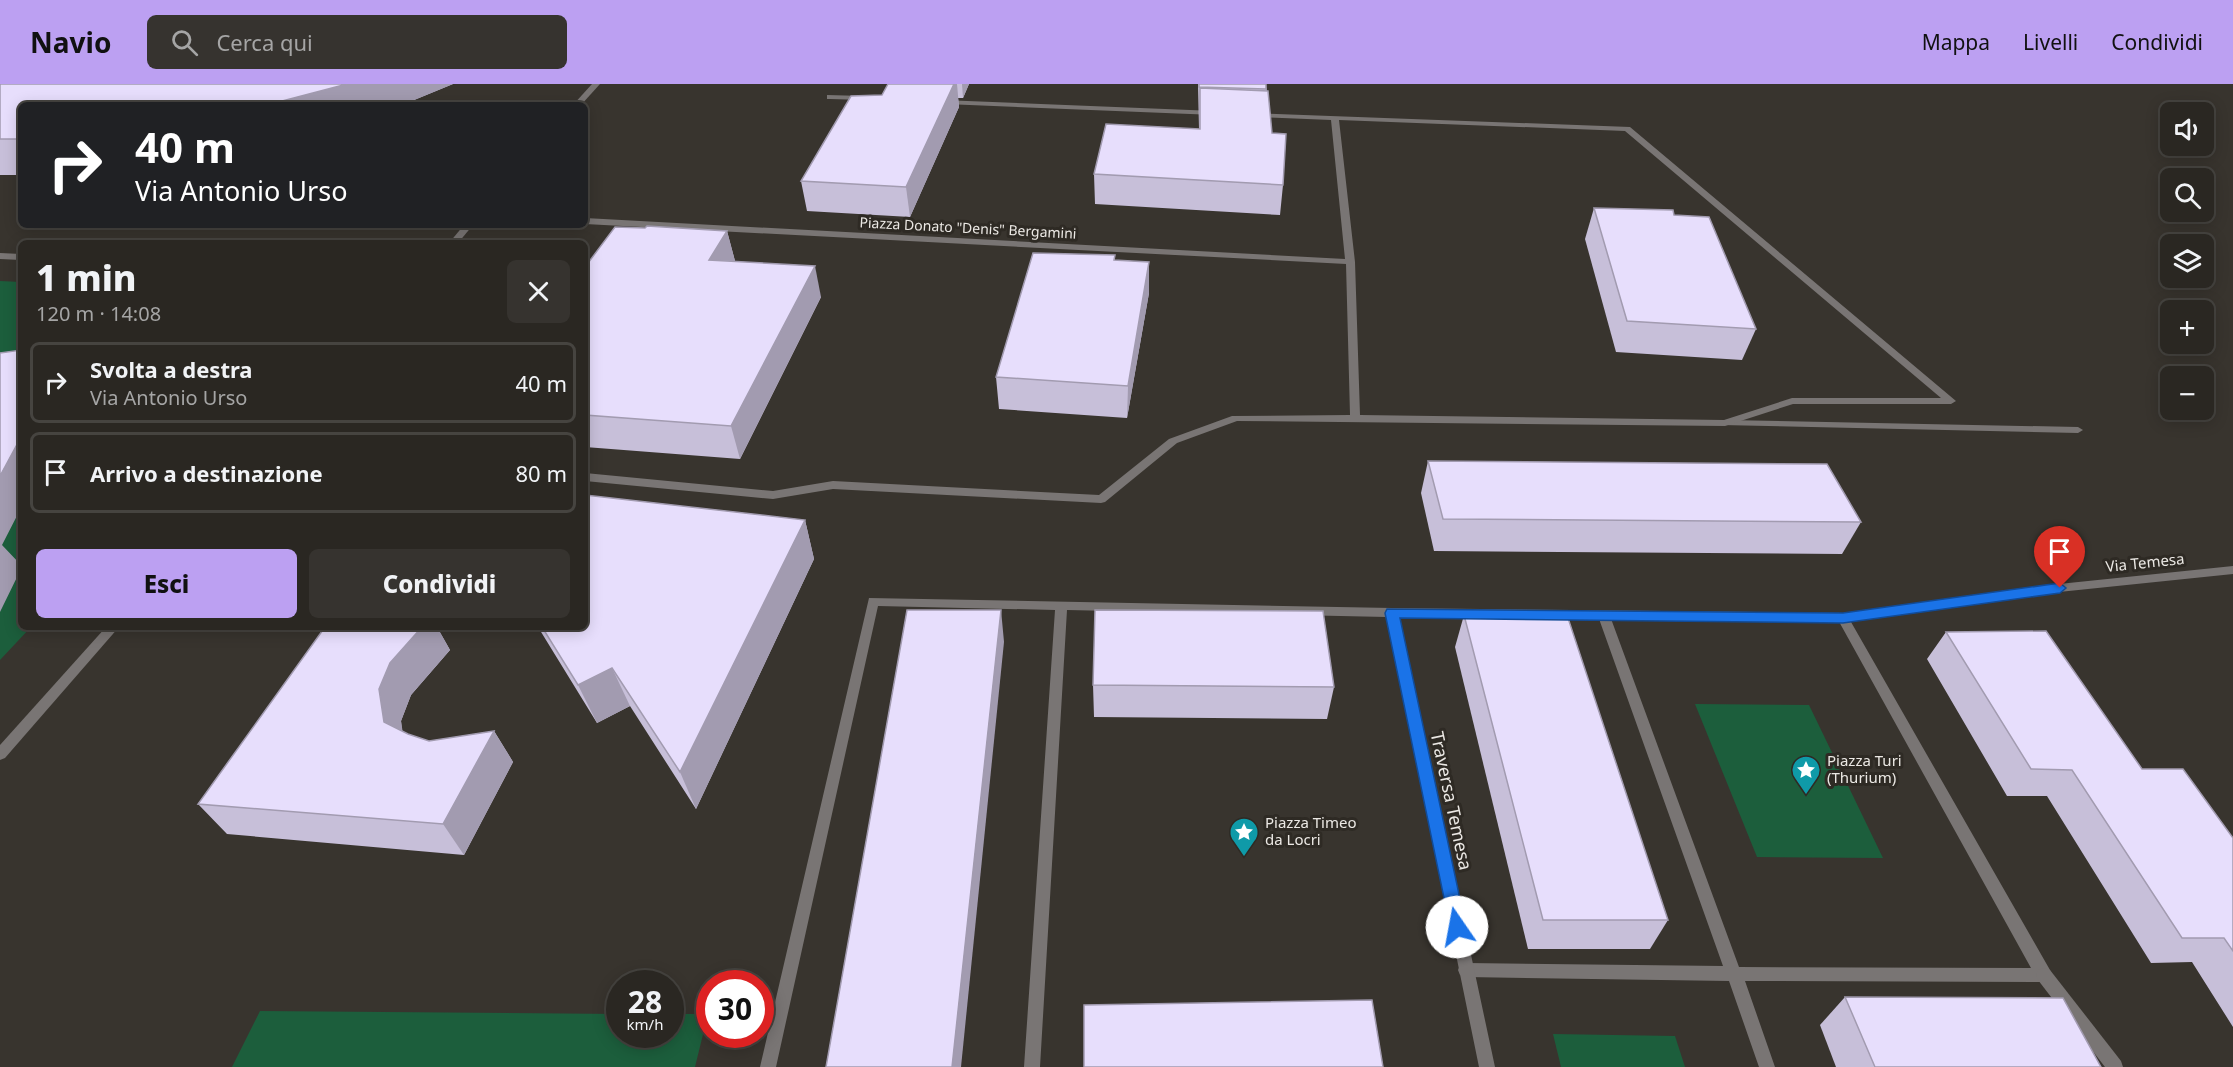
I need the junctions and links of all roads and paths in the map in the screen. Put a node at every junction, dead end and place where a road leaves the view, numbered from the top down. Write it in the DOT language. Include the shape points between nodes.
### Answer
graph roads {
  1 [pos="596,84"];
  2 [pos="830,97"];
  3 [pos="876,99"];
  4 [pos="935,101"];
  5 [pos="581,102"];
  6 [pos="1229,114"];
  7 [pos="1241,114"];
  8 [pos="1335,118"];
  9 [pos="588,221"];
  10 [pos="466,228"];
  11 [pos="456,240"];
  12 [pos="0,256"];
  13 [pos="18,257"];
  14 [pos="1350,262"];
  15 [pos="1355,418"];
  16 [pos="1725,423"];
  17 [pos="2078,430"];
  18 [pos="588,477"];
  19 [pos="2233,570"];
  20 [pos="1060,605"];
  21 [pos="1392,613"];
  22 [pos="1604,616"];
  23 [pos="1843,618"];
  24 [pos="110,630"];
  25 [pos="0,754"];
  26 [pos="1466,970"];
  27 [pos="1734,974"];
  28 [pos="2044,975"];
  29 [pos="768,1067"];
  30 [pos="1032,1067"];
  31 [pos="1486,1067"];
  32 [pos="1767,1067"];
  33 [pos="2115,1067"];
  1 -- 5 [label="street"];
  2 -- 3 [label="street"];
  4 -- 6 [label="street"];
  7 -- 8 [label="street"];
  8 -- 14 [label="street"];
  8 -- 16 [label="street" via="1627,129 1952,401 1792,401"];
  9 -- 14 [label="street, Piazza Donato \"Denis\" Bergamini"];
  10 -- 11 [label="street"];
  12 -- 13 [label="street"];
  14 -- 15 [label="street"];
  15 -- 16 [label="street"];
  15 -- 18 [label="street" via="1236,417 1173,441 1101,499 833,485 773,495"];
  16 -- 17 [label="street"];
  19 -- 23 [label="street, Via Temesa" via="2060,588"];
  20 -- 21 [label="street, Via Temesa"];
  20 -- 29 [label="street, Via Temesa" via="873,601"];
  20 -- 30 [label="street"];
  21 -- 22 [label="street, Via Temesa"];
  21 -- 26 [label="street, Traversa Temesa"];
  22 -- 23 [label="street, Via Temesa"];
  22 -- 27 [label="street"];
  23 -- 28 [label="street"];
  24 -- 25 [label="street"];
  26 -- 27 [label="street"];
  26 -- 31 [label="street, Traversa Temesa"];
  27 -- 28 [label="street"];
  27 -- 32 [label="street"];
  28 -- 33 [label="street"];
}
